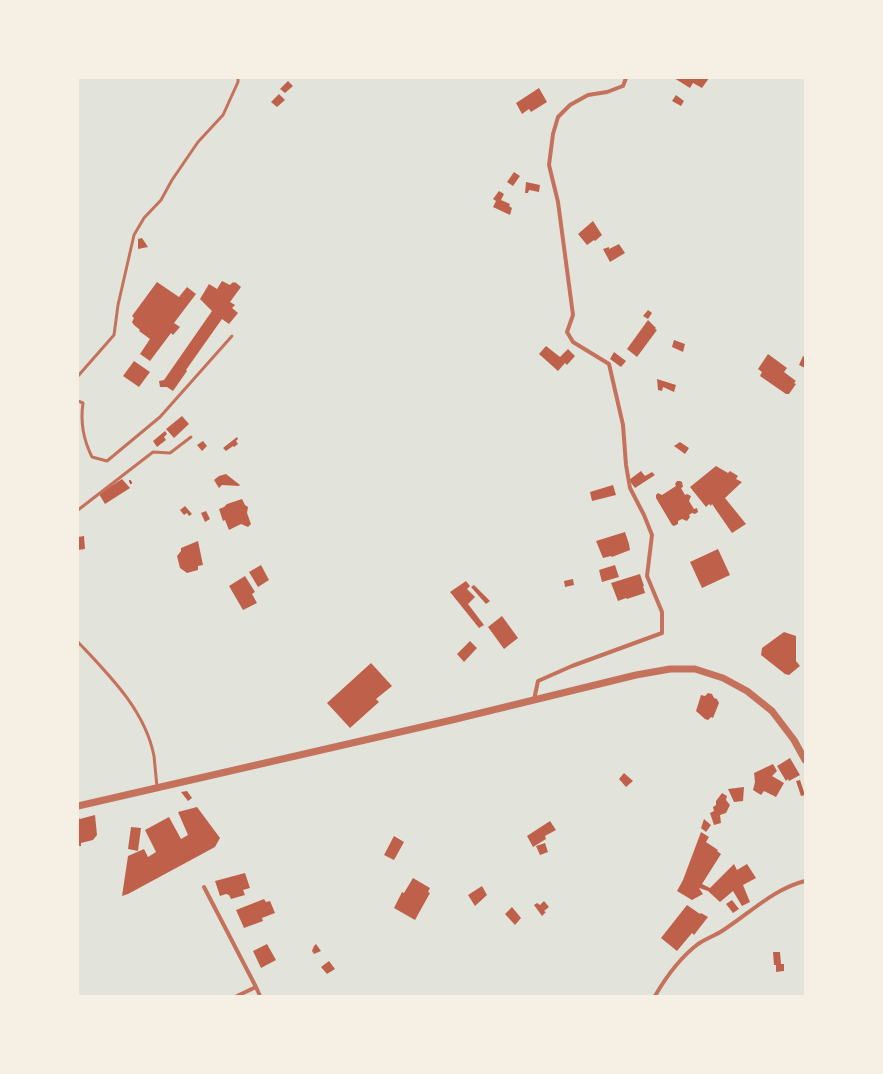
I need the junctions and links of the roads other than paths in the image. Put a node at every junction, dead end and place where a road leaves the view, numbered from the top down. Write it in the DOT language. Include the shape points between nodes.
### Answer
graph roads {
  1 [pos="238,78"];
  2 [pos="626,78"];
  3 [pos="232,336"];
  4 [pos="78,376"];
  5 [pos="78,401"];
  6 [pos="191,437"];
  7 [pos="78,510"];
  8 [pos="78,642"];
  9 [pos="534,700"];
  10 [pos="805,760"];
  11 [pos="157,788"];
  12 [pos="78,806"];
  13 [pos="805,880"];
  14 [pos="204,887"];
  15 [pos="256,987"];
  16 [pos="237,996"];
  17 [pos="260,996"];
  18 [pos="655,996"];
  1 -- 4 [label="lane" via="223,115 198,142 161,200 144,218 134,235 114,335"];
  2 -- 9 [label="street" via="623,86 588,95 558,117 549,165 558,202 573,315 567,332 573,342 609,364 622,425 630,488 652,535 648,576 662,612 662,633 538,681"];
  3 -- 5 [label="lane" via="160,417 107,460 92,457 86,446 80,418 83,403"];
  6 -- 7 [label="lane" via="170,453 153,452"];
  8 -- 11 [label="lane" via="105,670 130,702 145,729 154,755"];
  9 -- 10 [label="street" via="636,675 670,669 695,669 747,690 772,711 794,740"];
  9 -- 11 [label="street"];
  11 -- 12 [label="street"];
  13 -- 18 [label="street" via="775,894 722,931 698,944 679,962"];
  14 -- 15 [label="street"];
  15 -- 16 [label="street"];
  15 -- 17 [label="street"];
}
